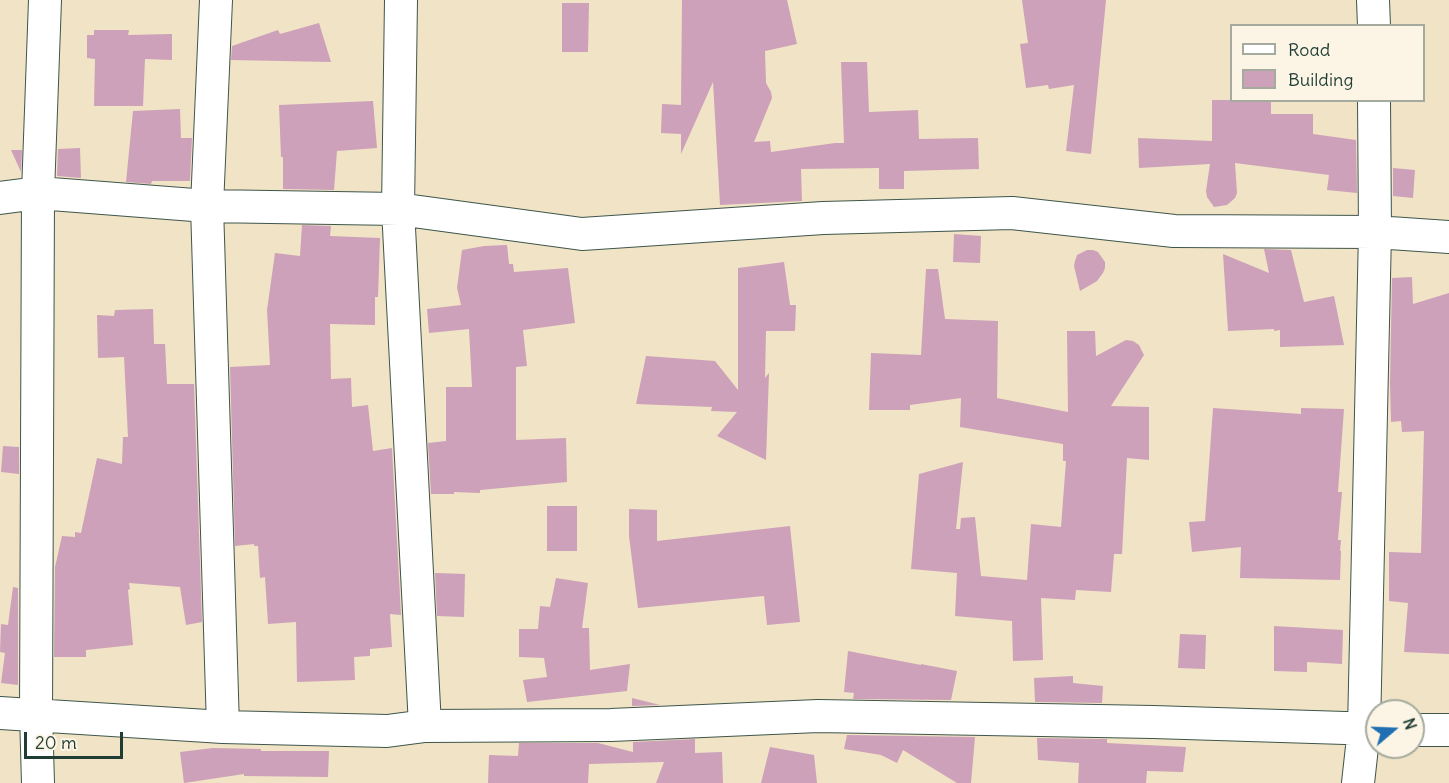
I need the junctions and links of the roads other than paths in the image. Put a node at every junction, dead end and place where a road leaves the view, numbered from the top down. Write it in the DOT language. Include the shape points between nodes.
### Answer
graph roads {
  1 [pos="45,0"];
  2 [pos="216,0"];
  3 [pos="401,0"];
  4 [pos="1373,0"];
  5 [pos="1374,24"];
  6 [pos="1374,102"];
  7 [pos="38,194"];
  8 [pos="0,198"];
  9 [pos="207,206"];
  10 [pos="398,209"];
  11 [pos="1375,232"];
  12 [pos="1449,237"];
  13 [pos="1370,699"];
  14 [pos="0,713"];
  15 [pos="36,714"];
  16 [pos="425,726"];
  17 [pos="223,727"];
  18 [pos="1365,729"];
  19 [pos="1425,729"];
  20 [pos="1449,730"];
  21 [pos="1365,752"];
  22 [pos="38,783"];
  23 [pos="1358,783"];
  1 -- 7 [label="street"];
  2 -- 9 [label="street"];
  3 -- 10 [label="street"];
  4 -- 5 [label="street"];
  6 -- 11 [label="street"];
  7 -- 8 [label="street"];
  7 -- 9 [label="street"];
  7 -- 15 [label="street"];
  9 -- 10 [label="street"];
  9 -- 17 [label="street"];
  10 -- 11 [label="street" via="582,234 823,218 1012,213 1174,231"];
  10 -- 16 [label="street"];
  11 -- 12 [label="street"];
  11 -- 13 [label="street"];
  14 -- 15 [label="street"];
  15 -- 17 [label="street"];
  15 -- 22 [label="street"];
  16 -- 17 [label="street" via="387,731"];
  16 -- 18 [label="street" via="611,725 818,716"];
  19 -- 20 [label="street"];
  21 -- 23 [label="street"];
}
